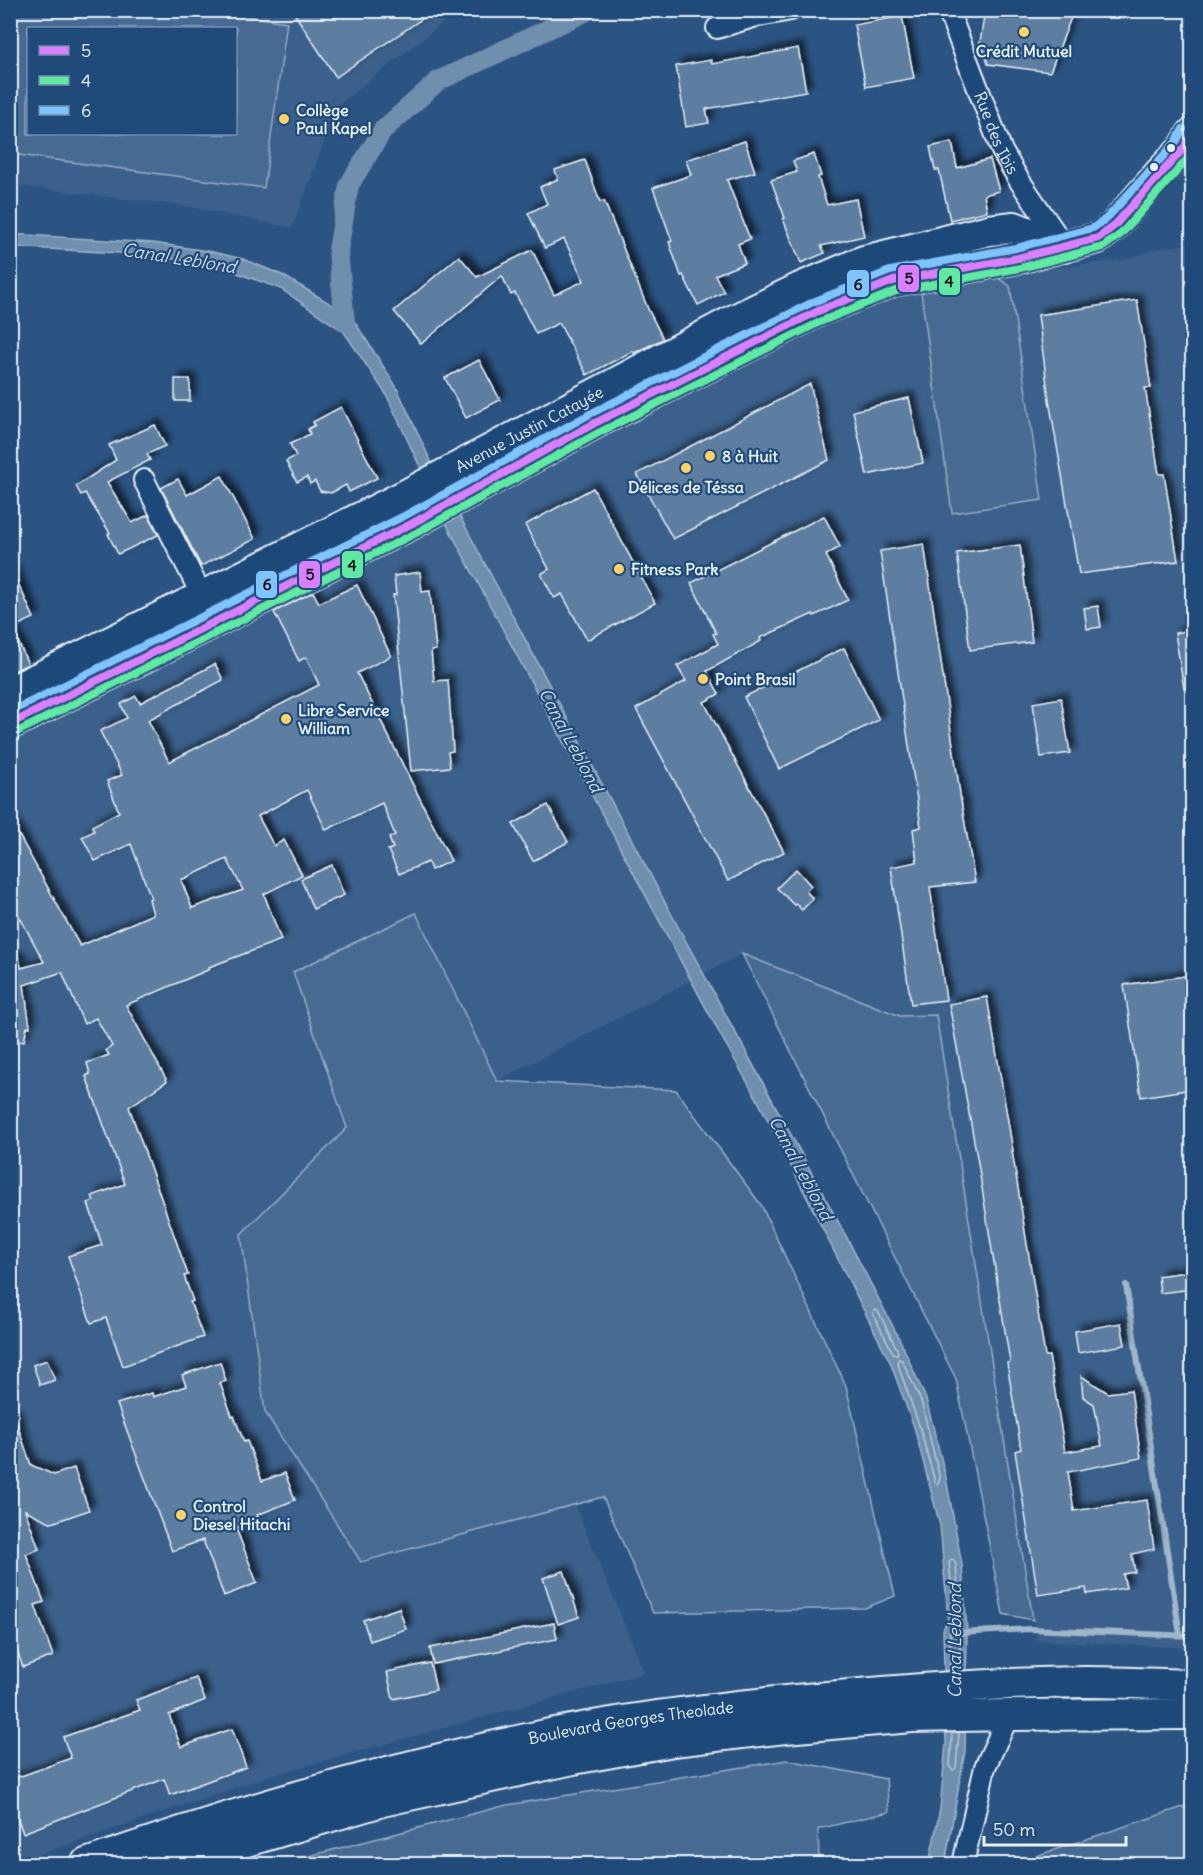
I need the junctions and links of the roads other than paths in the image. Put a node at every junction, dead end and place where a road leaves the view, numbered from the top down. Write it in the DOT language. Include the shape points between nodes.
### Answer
graph roads {
  1 [pos="791,10"];
  2 [pos="948,10"];
  3 [pos="717,28"];
  4 [pos="1190,142"];
  5 [pos="1064,247"];
  6 [pos="144,480"];
  7 [pos="410,508"];
  8 [pos="202,596"];
  9 [pos="10,692"];
  10 [pos="10,724"];
  11 [pos="1192,1685"];
  12 [pos="1192,1714"];
  13 [pos="1009,1715"];
  14 [pos="86,1864"];
  15 [pos="169,1864"];
  16 [pos="963,1864"];
  1 -- 3 [label="street"];
  2 -- 5 [label="street, Rue des Ibis" via="1002,151"];
  4 -- 5 [label="main road, Avenue Justin Catayée" via="1114,226 1098,238"];
  5 -- 7 [label="main road, Avenue Justin Catayée" via="893,281 818,311 595,423"];
  6 -- 8 [label="street"];
  7 -- 8 [label="main road, Avenue Justin Catayée"];
  7 -- 10 [label="main road, Avenue Justin Catayée"];
  8 -- 9 [label="main road, Avenue Justin Catayée"];
  11 -- 14 [label="main road, Boulevard Georges Theolade" via="1086,1682 914,1688 700,1709 523,1739 358,1779"];
  12 -- 13 [label="main road, Boulevard Georges Theolade"];
  13 -- 15 [label="main road, Boulevard Georges Theolade" via="912,1718 673,1741 382,1801"];
  13 -- 16 [label="street" via="985,1767"];
}
